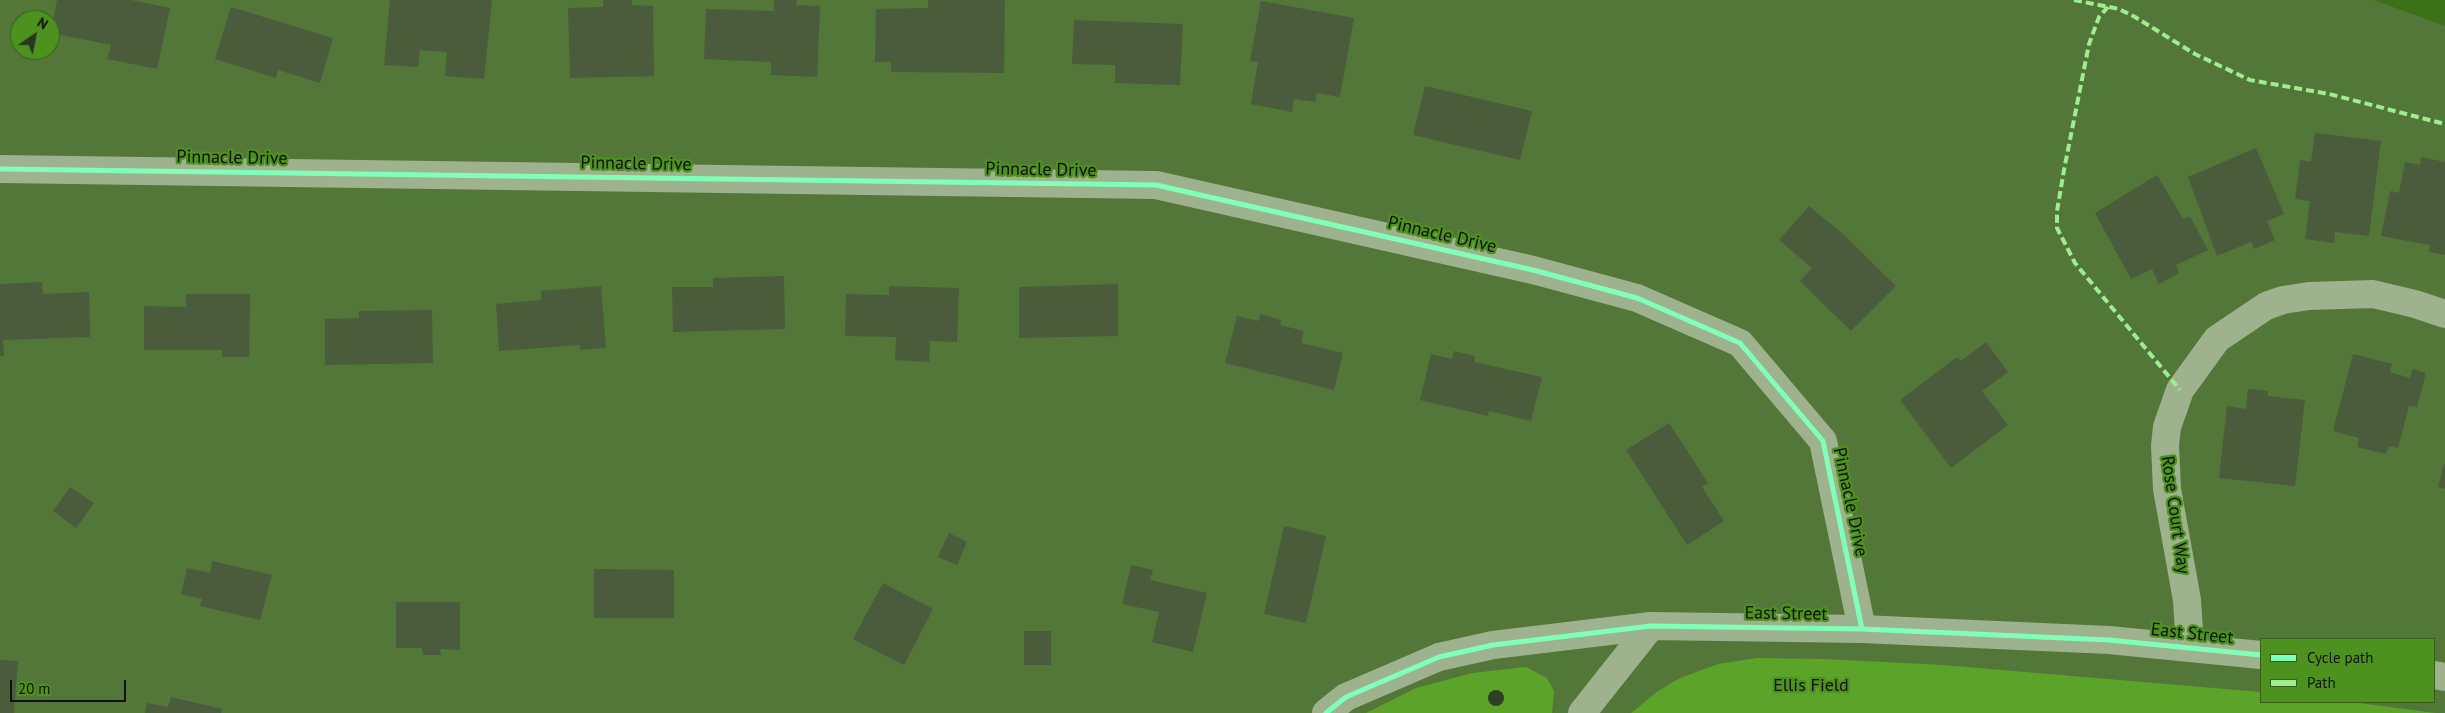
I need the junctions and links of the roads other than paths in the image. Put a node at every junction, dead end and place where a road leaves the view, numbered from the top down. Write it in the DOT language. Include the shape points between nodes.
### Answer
graph roads {
  1 [pos="0,169"];
  2 [pos="2445,314"];
  3 [pos="1651,626"];
  4 [pos="1862,629"];
  5 [pos="2190,647"];
  6 [pos="2260,655"];
  7 [pos="1326,713"];
  8 [pos="1582,713"];
  1 -- 4 [label="street, Pinnacle Drive" via="1156,185 1533,270 1637,298 1740,343 1823,441"];
  2 -- 5 [label="street, Rose Court Way" via="2373,294 2309,296 2266,306 2216,339 2180,390 2167,427 2165,445 2168,489 2187,600"];
  3 -- 4 [label="street, East Street"];
  3 -- 7 [label="street, East Street" via="1493,645 1439,656 1346,697"];
  3 -- 8 [label="street"];
  4 -- 5 [label="street, East Street" via="2109,640"];
  5 -- 6 [label="street, East Street"];
}
